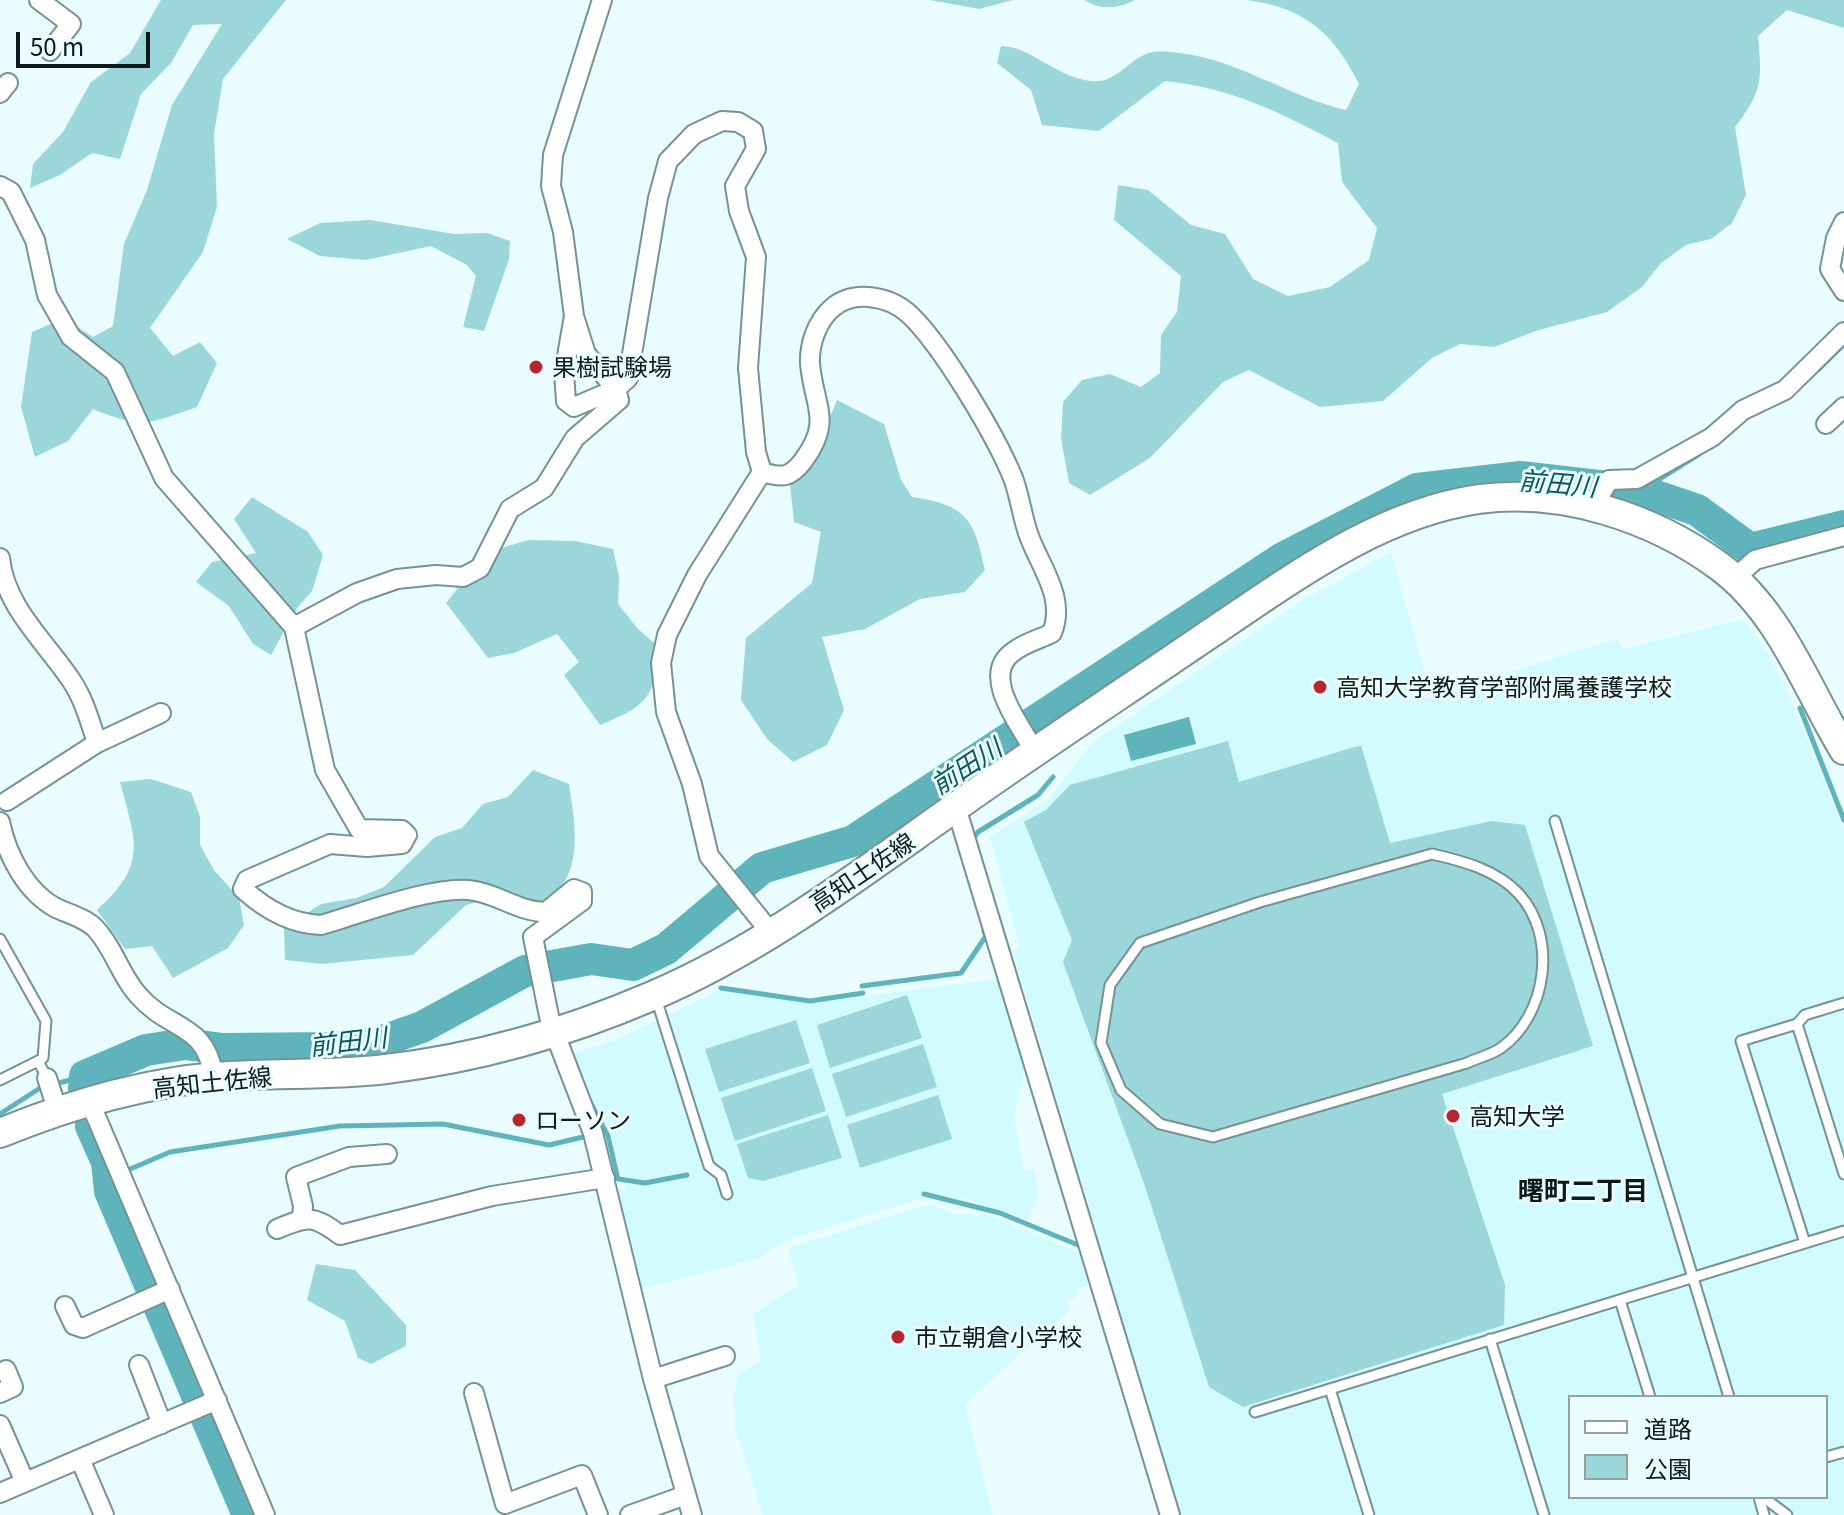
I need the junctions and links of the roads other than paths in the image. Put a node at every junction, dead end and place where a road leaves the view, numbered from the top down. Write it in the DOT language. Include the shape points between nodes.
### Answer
graph roads {
  1 [pos="39,0"];
  2 [pos="602,0"];
  3 [pos="50,51"];
  4 [pos="0,186"];
  5 [pos="1844,222"];
  6 [pos="1844,291"];
  7 [pos="574,316"];
  8 [pos="1844,332"];
  9 [pos="616,389"];
  10 [pos="1844,407"];
  11 [pos="1826,424"];
  12 [pos="762,472"];
  13 [pos="1599,495"];
  14 [pos="1844,536"];
  15 [pos="0,558"];
  16 [pos="1734,579"];
  17 [pos="294,627"];
  18 [pos="161,713"];
  19 [pos="1026,736"];
  20 [pos="97,743"];
  21 [pos="1844,750"];
  22 [pos="4,794"];
  23 [pos="956,807"];
  24 [pos="1555,821"];
  25 [pos="2,830"];
  26 [pos="1190,924"];
  27 [pos="772,934"];
  28 [pos="0,939"];
  29 [pos="655,995"];
  30 [pos="1844,1003"];
  31 [pos="1797,1024"];
  32 [pos="553,1034"];
  33 [pos="208,1057"];
  34 [pos="38,1061"];
  35 [pos="0,1080"];
  36 [pos="52,1093"];
  37 [pos="89,1100"];
  38 [pos="0,1133"];
  39 [pos="387,1154"];
  40 [pos="1844,1174"];
  41 [pos="605,1178"];
  42 [pos="727,1194"];
  43 [pos="302,1218"];
  44 [pos="277,1229"];
  45 [pos="1844,1231"];
  46 [pos="1805,1243"];
  47 [pos="1693,1277"];
  48 [pos="160,1293"];
  49 [pos="1620,1300"];
  50 [pos="65,1306"];
  51 [pos="1490,1339"];
  52 [pos="725,1356"];
  53 [pos="139,1365"];
  54 [pos="6,1370"];
  55 [pos="653,1379"];
  56 [pos="1330,1389"];
  57 [pos="0,1393"];
  58 [pos="474,1393"];
  59 [pos="1649,1395"];
  60 [pos="1728,1395"];
  61 [pos="213,1402"];
  62 [pos="1255,1412"];
  63 [pos="162,1424"];
  64 [pos="0,1425"];
  65 [pos="80,1459"];
  66 [pos="25,1482"];
  67 [pos="0,1493"];
  68 [pos="686,1495"];
  69 [pos="1764,1499"];
  70 [pos="1786,1513"];
  71 [pos="104,1515"];
  72 [pos="265,1515"];
  73 [pos="598,1515"];
  74 [pos="630,1515"];
  75 [pos="692,1515"];
  76 [pos="1170,1515"];
  77 [pos="1369,1515"];
  78 [pos="1544,1515"];
  1 -- 3 [label="street" via="71,24"];
  2 -- 7 [label="street" via="553,155 551,186"];
  4 -- 17 [label="street" via="11,192 35,240 47,295 71,337 115,372 164,478"];
  5 -- 6 [label="street" via="1830,269"];
  7 -- 9 [label="street" via="586,354"];
  7 -- 9 [label="street" via="564,373 566,401 574,407"];
  8 -- 13 [label="street" via="1785,390 1743,410 1712,437"];
  9 -- 12 [label="street" via="628,378 668,161 694,134 722,121 738,122 753,131 756,149 735,186 756,257 748,368"];
  9 -- 17 [label="street" via="619,400 575,438 544,488 510,509 480,568 463,577 397,579 357,593"];
  10 -- 11 [label="street"];
  12 -- 19 [label="street" via="781,478 793,474 817,442 820,414 810,362 817,326 834,307 860,297 884,298 909,315 996,440 1014,480 1028,535 1051,582 1057,606 1052,633 1011,653 1000,671 1003,693"];
  12 -- 27 [label="street" via="697,575 667,635 661,663 666,712 692,784 709,856"];
  13 -- 16 [label="main road, 高知土佐線"];
  13 -- 19 [label="main road, 高知土佐線" via="1481,499 1391,523"];
  14 -- 16 [label="street" via="1755,560"];
  15 -- 20 [label="street" via="14,604 73,683"];
  16 -- 21 [label="main road, 高知土佐線" via="1764,610"];
  17 -- 32 [label="street" via="325,770 359,829 402,830 407,835 402,844 330,844 247,880 243,889 300,924 321,925 446,891 470,890 528,912 546,912 565,894 582,892 582,901 533,937"];
  18 -- 20 [label="street"];
  19 -- 23 [label="main road, 高知土佐線"];
  20 -- 22 [label="street"];
  22 -- 25 [label="street" via="9,831"];
  23 -- 27 [label="main road, 高知土佐線"];
  23 -- 76 [label="street"];
  24 -- 47 [label="lane"];
  25 -- 33 [label="street" via="33,891 91,924 112,947 136,994"];
  26 -- 26 [label="lane" via="1432,854 1476,864 1520,895 1541,935 1542,983 1525,1021 1501,1048 1467,1063 1213,1137 1160,1124 1121,1090 1101,1043 1110,985 1140,943"];
  27 -- 29 [label="main road, 高知土佐線"];
  28 -- 34 [label="lane" via="46,1021 43,1058"];
  29 -- 32 [label="main road, 高知土佐線"];
  29 -- 42 [label="lane" via="709,1166 721,1175"];
  30 -- 31 [label="lane" via="1805,1015"];
  31 -- 40 [label="lane"];
  31 -- 46 [label="lane" via="1741,1041"];
  32 -- 33 [label="main road, 高知土佐線" via="468,1057 382,1070"];
  32 -- 41 [label="street"];
  33 -- 37 [label="main road, 高知土佐線"];
  34 -- 35 [label="lane"];
  34 -- 36 [label="lane"];
  36 -- 37 [label="main road, 高知土佐線"];
  36 -- 38 [label="main road, 高知土佐線"];
  37 -- 48 [label="street"];
  39 -- 43 [label="street" via="349,1157 296,1177"];
  41 -- 43 [label="street" via="492,1196 340,1235 319,1219"];
  41 -- 55 [label="street"];
  43 -- 44 [label="street"];
  45 -- 46 [label="lane"];
  46 -- 47 [label="lane"];
  47 -- 49 [label="lane"];
  47 -- 60 [label="lane"];
  48 -- 50 [label="street" via="83,1328 74,1325"];
  48 -- 61 [label="street"];
  49 -- 51 [label="lane"];
  49 -- 59 [label="lane"];
  51 -- 56 [label="lane"];
  51 -- 78 [label="lane"];
  52 -- 55 [label="street"];
  53 -- 63 [label="street"];
  54 -- 57 [label="street" via="13,1387"];
  55 -- 68 [label="street"];
  56 -- 62 [label="lane"];
  56 -- 77 [label="lane"];
  58 -- 73 [label="street" via="505,1504 582,1475"];
  61 -- 63 [label="street"];
  61 -- 72 [label="street"];
  63 -- 65 [label="street"];
  64 -- 66 [label="street"];
  65 -- 66 [label="street"];
  65 -- 71 [label="street"];
  66 -- 67 [label="street"];
  68 -- 74 [label="street"];
  68 -- 75 [label="street"];
  69 -- 70 [label="lane"];
}
